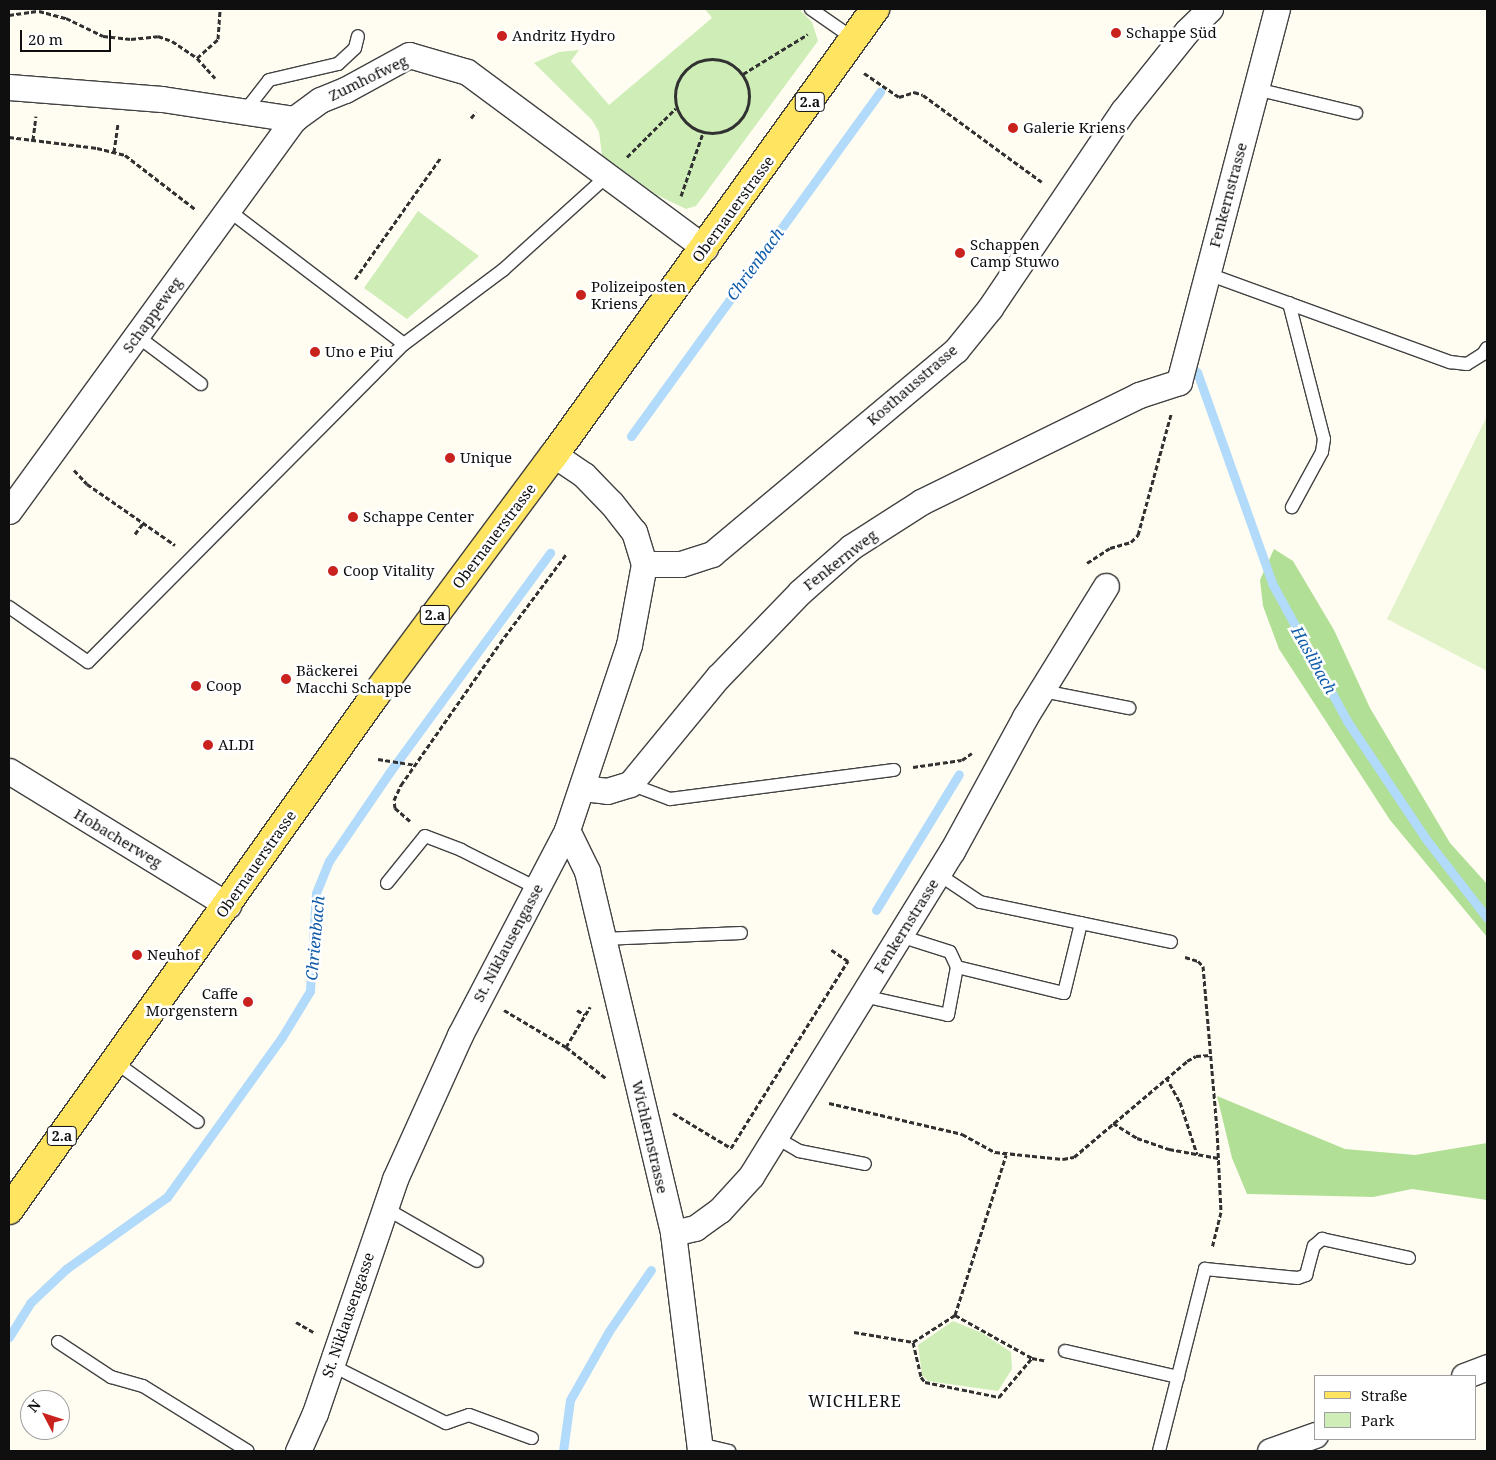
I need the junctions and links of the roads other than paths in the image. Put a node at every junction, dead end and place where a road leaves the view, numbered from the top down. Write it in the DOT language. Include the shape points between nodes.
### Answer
graph roads {
  1 [pos="811,9"];
  2 [pos="875,9"];
  3 [pos="1210,9"];
  4 [pos="1277,9"];
  5 [pos="844,32"];
  6 [pos="358,36"];
  7 [pos="9,87"];
  8 [pos="1256,89"];
  9 [pos="245,111"];
  10 [pos="1356,113"];
  11 [pos="294,119"];
  12 [pos="608,175"];
  13 [pos="228,210"];
  14 [pos="705,248"];
  15 [pos="1208,274"];
  16 [pos="1289,303"];
  17 [pos="137,336"];
  18 [pos="404,344"];
  19 [pos="1487,348"];
  20 [pos="1179,382"];
  21 [pos="202,384"];
  22 [pos="554,455"];
  23 [pos="1292,506"];
  24 [pos="9,511"];
  25 [pos="644,564"];
  26 [pos="1106,586"];
  27 [pos="9,607"];
  28 [pos="1043,691"];
  29 [pos="1129,708"];
  30 [pos="894,770"];
  31 [pos="9,771"];
  32 [pos="630,784"];
  33 [pos="583,788"];
  34 [pos="567,830"];
  35 [pos="938,874"];
  36 [pos="387,883"];
  37 [pos="537,888"];
  38 [pos="228,905"];
  39 [pos="1081,923"];
  40 [pos="741,934"];
  41 [pos="900,936"];
  42 [pos="603,939"];
  43 [pos="1171,942"];
  44 [pos="957,968"];
  45 [pos="862,996"];
  46 [pos="115,1062"];
  47 [pos="198,1122"];
  48 [pos="775,1137"];
  49 [pos="865,1164"];
  50 [pos="385,1208"];
  51 [pos="9,1210"];
  52 [pos="673,1232"];
  53 [pos="1409,1258"];
  54 [pos="477,1261"];
  55 [pos="58,1342"];
  56 [pos="1065,1351"];
  57 [pos="331,1366"];
  58 [pos="1487,1367"];
  59 [pos="1467,1375"];
  60 [pos="1178,1378"];
  61 [pos="1314,1436"];
  62 [pos="532,1438"];
  63 [pos="699,1448"];
  64 [pos="248,1451"];
  65 [pos="298,1451"];
  66 [pos="729,1451"];
  67 [pos="1159,1451"];
  68 [pos="1270,1451"];
  1 -- 5 [label="lane"];
  2 -- 5 [label="main road, Obernauerstrasse / 2.a"];
  3 -- 25 [label="street, Kosthausstrasse" via="1187,31 1123,111 990,308 956,350 712,554 681,564"];
  4 -- 8 [label="street, Fenkernstrasse"];
  5 -- 14 [label="main road, Obernauerstrasse / 2.a"];
  6 -- 9 [label="lane" via="356,48 338,64 269,80"];
  7 -- 9 [label="street" via="162,99"];
  8 -- 10 [label="lane"];
  8 -- 15 [label="street, Fenkernstrasse"];
  9 -- 11 [label="street"];
  11 -- 12 [label="street, Zumhofweg" via="320,100 409,55 467,72"];
  11 -- 13 [label="street, Schappeweg"];
  12 -- 14 [label="street, Zumhofweg"];
  12 -- 18 [label="lane" via="502,270"];
  13 -- 17 [label="street, Schappeweg"];
  13 -- 18 [label="lane"];
  14 -- 22 [label="main road, Obernauerstrasse / 2.a"];
  15 -- 16 [label="lane"];
  15 -- 20 [label="street, Fenkernstrasse"];
  16 -- 19 [label="lane" via="1450,362 1467,364"];
  16 -- 23 [label="lane" via="1324,439 1322,452"];
  17 -- 21 [label="lane"];
  17 -- 24 [label="street, Schappeweg"];
  18 -- 27 [label="lane" via="88,662"];
  20 -- 32 [label="street, Fenkernweg" via="1139,395 921,502 851,547 800,592 718,677"];
  22 -- 25 [label="street, St. Niklausengasse" via="584,475 611,502 634,532"];
  22 -- 38 [label="main road, Obernauerstrasse / 2.a" via="374,697"];
  25 -- 33 [label="street, St. Niklausengasse" via="629,644"];
  26 -- 28 [label="street, Fenkernstrasse"];
  28 -- 29 [label="lane"];
  28 -- 35 [label="street, Fenkernstrasse" via="1025,717"];
  30 -- 32 [label="lane" via="670,799"];
  31 -- 38 [label="street, Hobacherweg"];
  32 -- 33 [label="street" via="607,791"];
  33 -- 34 [label="street, St. Niklausengasse"];
  34 -- 37 [label="street, St. Niklausengasse"];
  34 -- 42 [label="street, Wichlernstrasse" via="587,871"];
  35 -- 39 [label="lane" via="980,902"];
  35 -- 41 [label="street, Fenkernstrasse"];
  36 -- 37 [label="lane" via="425,836"];
  37 -- 50 [label="street, St. Niklausengasse" via="460,1035"];
  38 -- 46 [label="main road, Obernauerstrasse / 2.a"];
  39 -- 43 [label="lane"];
  39 -- 44 [label="lane" via="1064,993"];
  40 -- 42 [label="lane"];
  41 -- 44 [label="lane" via="950,952"];
  41 -- 45 [label="street, Fenkernstrasse"];
  42 -- 52 [label="street, Wichlernstrasse"];
  44 -- 45 [label="lane" via="948,1015"];
  45 -- 48 [label="street, Fenkernstrasse"];
  46 -- 47 [label="lane"];
  46 -- 51 [label="main road, Obernauerstrasse / 2.a"];
  48 -- 49 [label="lane" via="799,1151"];
  48 -- 52 [label="street, Fenkernstrasse" via="736,1197 695,1228"];
  50 -- 54 [label="lane"];
  50 -- 57 [label="street, St. Niklausengasse"];
  52 -- 63 [label="street, Wichlernstrasse"];
  53 -- 60 [label="lane" via="1322,1240 1314,1246 1306,1275 1298,1278 1206,1269"];
  55 -- 64 [label="lane" via="111,1377 143,1386"];
  56 -- 60 [label="lane"];
  57 -- 62 [label="lane" via="446,1422 469,1415"];
  57 -- 65 [label="street, St. Niklausengasse"];
  58 -- 59 [label="street"];
  60 -- 67 [label="lane"];
  61 -- 68 [label="street"];
  63 -- 66 [label="lane"];
}
